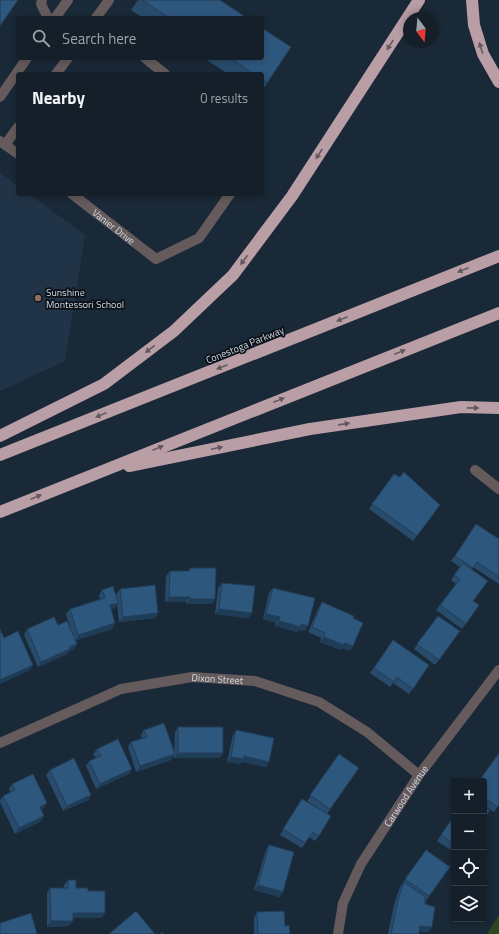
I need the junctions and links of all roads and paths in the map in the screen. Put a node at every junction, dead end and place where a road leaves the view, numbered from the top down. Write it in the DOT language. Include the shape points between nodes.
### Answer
graph roads {
  1 [pos="42,0"];
  2 [pos="68,0"];
  3 [pos="109,0"];
  4 [pos="419,0"];
  5 [pos="472,0"];
  6 [pos="47,16"];
  7 [pos="56,16"];
  8 [pos="97,16"];
  9 [pos="26,60"];
  10 [pos="66,60"];
  11 [pos="147,60"];
  12 [pos="17,72"];
  13 [pos="58,72"];
  14 [pos="163,72"];
  15 [pos="16,73"];
  16 [pos="499,82"];
  17 [pos="0,96"];
  18 [pos="16,129"];
  19 [pos="3,143"];
  20 [pos="16,153"];
  21 [pos="75,196"];
  22 [pos="229,196"];
  23 [pos="499,256"];
  24 [pos="499,312"];
  25 [pos="499,408"];
  26 [pos="0,436"];
  27 [pos="0,455"];
  28 [pos="475,470"];
  29 [pos="96,473"];
  30 [pos="499,489"];
  31 [pos="0,512"];
  32 [pos="499,670"];
  33 [pos="0,743"];
  34 [pos="420,775"];
  35 [pos="338,934"];
  1 -- 6 [label="street" via="41,4"];
  2 -- 7 [label="street"];
  3 -- 8 [label="street"];
  4 -- 26 [label="highway, one-way" via="292,196 233,275 174,331 104,384"];
  16 -- 5 [label="highway, one-way" via="483,54 474,25"];
  9 -- 12 [label="street"];
  10 -- 13 [label="street"];
  11 -- 14 [label="street"];
  15 -- 17 [label="street"];
  18 -- 19 [label="street"];
  19 -- 20 [label="street"];
  21 -- 22 [label="street, Vanier Drive" via="156,259 198,238"];
  23 -- 27 [label="highway, Conestoga Parkway, one-way"];
  29 -- 24 [label="highway, one-way"];
  29 -- 25 [label="highway, one-way" via="310,429 461,407"];
  28 -- 30 [label="street"];
  31 -- 29 [label="highway, one-way"];
  32 -- 34 [label="street, Carwood Avenue"];
  33 -- 34 [label="street, Dixon Street" via="121,689 192,677 255,681 319,702 367,732"];
  34 -- 35 [label="street, Carwood Avenue" via="361,864 343,903"];
}
